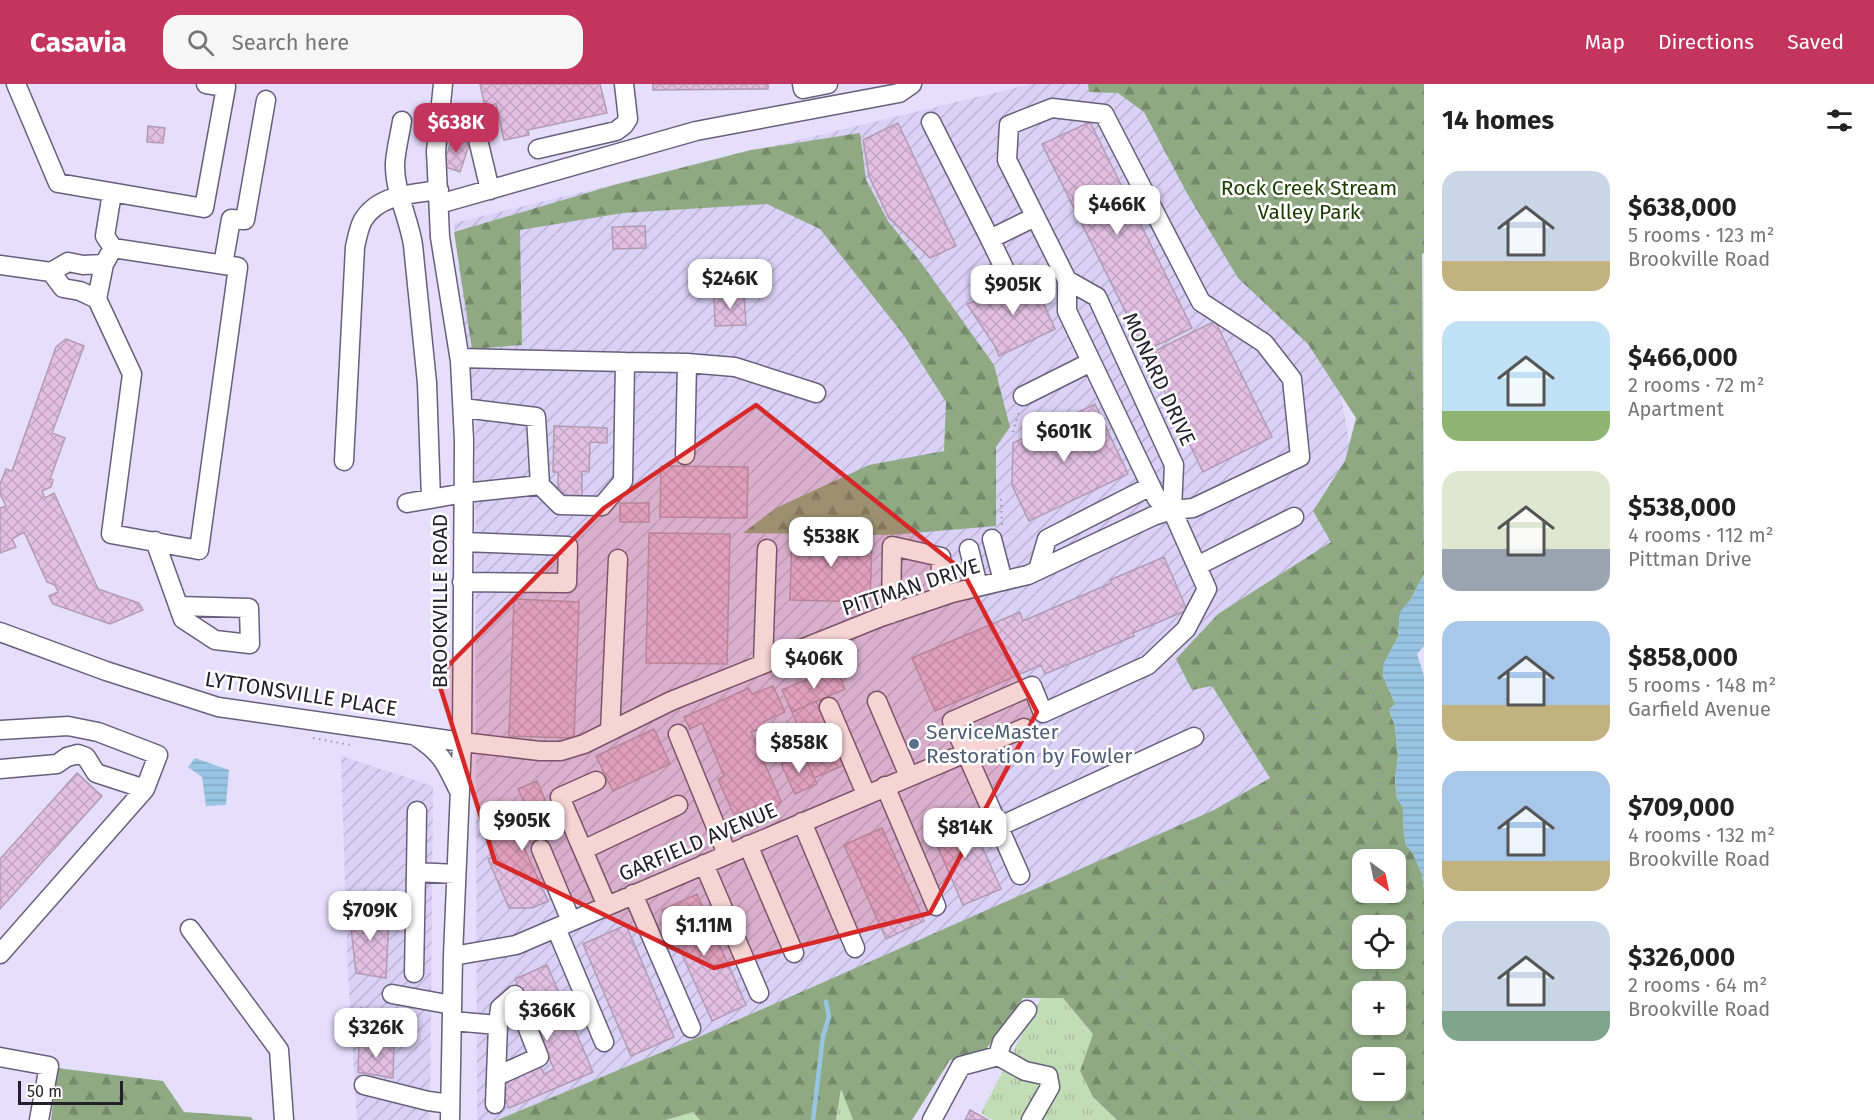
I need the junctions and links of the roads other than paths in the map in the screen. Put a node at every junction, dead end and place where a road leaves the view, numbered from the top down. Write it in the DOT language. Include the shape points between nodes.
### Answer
graph roads {
  1 [pos="16,84"];
  2 [pos="206,84"];
  3 [pos="443,84"];
  4 [pos="624,84"];
  5 [pos="802,84"];
  6 [pos="828,84"];
  7 [pos="912,84"];
  8 [pos="266,100"];
  9 [pos="439,112"];
  10 [pos="402,121"];
  11 [pos="931,122"];
  12 [pos="538,149"];
  13 [pos="490,190"];
  14 [pos="112,193"];
  15 [pos="400,195"];
  16 [pos="439,197"];
  17 [pos="1035,217"];
  18 [pos="990,239"];
  19 [pos="108,256"];
  20 [pos="0,265"];
  21 [pos="223,265"];
  22 [pos="1004,268"];
  23 [pos="51,272"];
  24 [pos="1067,280"];
  25 [pos="97,299"];
  26 [pos="460,358"];
  27 [pos="625,362"];
  28 [pos="1091,362"];
  29 [pos="687,363"];
  30 [pos="816,393"];
  31 [pos="1023,396"];
  32 [pos="463,408"];
  33 [pos="686,455"];
  34 [pos="344,461"];
  35 [pos="540,486"];
  36 [pos="1151,486"];
  37 [pos="464,493"];
  38 [pos="431,499"];
  39 [pos="406,503"];
  40 [pos="1172,510"];
  41 [pos="1294,517"];
  42 [pos="992,539"];
  43 [pos="155,541"];
  44 [pos="463,542"];
  45 [pos="767,549"];
  46 [pos="969,549"];
  47 [pos="618,559"];
  48 [pos="1197,566"];
  49 [pos="1038,570"];
  50 [pos="1003,581"];
  51 [pos="462,582"];
  52 [pos="978,586"];
  53 [pos="940,597"];
  54 [pos="178,606"];
  55 [pos="891,614"];
  56 [pos="0,632"];
  57 [pos="763,664"];
  58 [pos="877,701"];
  59 [pos="829,707"];
  60 [pos="1024,728"];
  61 [pos="0,730"];
  62 [pos="610,731"];
  63 [pos="678,734"];
  64 [pos="412,735"];
  65 [pos="1194,737"];
  66 [pos="462,741"];
  67 [pos="965,752"];
  68 [pos="0,769"];
  69 [pos="909,776"];
  70 [pos="596,781"];
  71 [pos="885,786"];
  72 [pos="145,789"];
  73 [pos="459,792"];
  74 [pos="866,794"];
  75 [pos="678,805"];
  76 [pos="417,811"];
  77 [pos="802,822"];
  78 [pos="998,827"];
  79 [pos="748,845"];
  80 [pos="541,849"];
  81 [pos="583,850"];
  82 [pos="727,854"];
  83 [pos="704,864"];
  84 [pos="416,872"];
  85 [pos="456,874"];
  86 [pos="1020,875"];
  87 [pos="633,894"];
  88 [pos="607,906"];
  89 [pos="936,906"];
  90 [pos="564,924"];
  91 [pos="190,929"];
  92 [pos="855,948"];
  93 [pos="794,953"];
  94 [pos="0,954"];
  95 [pos="453,956"];
  96 [pos="414,974"];
  97 [pos="759,993"];
  98 [pos="392,994"];
  99 [pos="1027,1010"];
  100 [pos="452,1013"];
  101 [pos="498,1025"];
  102 [pos="691,1028"];
  103 [pos="604,1042"];
  104 [pos="998,1056"];
  105 [pos="0,1057"];
  106 [pos="497,1076"];
  107 [pos="364,1085"];
  108 [pos="495,1104"];
  109 [pos="450,1112"];
  110 [pos="39,1120"];
  111 [pos="284,1120"];
  112 [pos="932,1120"];
  113 [pos="1031,1120"];
  1 -- 14 [label="street" via="58,183"];
  2 -- 14 [label="street" via="226,87 204,208"];
  3 -- 9 [label="street, BROOKVILLE ROAD"];
  4 -- 12 [label="street" via="628,119 624,126"];
  5 -- 6 [label="street" via="802,89"];
  7 -- 13 [label="street" via="899,93 696,131"];
  8 -- 21 [label="street" via="245,220 231,219"];
  9 -- 13 [label="street" via="475,127"];
  9 -- 16 [label="street, BROOKVILLE ROAD"];
  10 -- 15 [label="street" via="395,164"];
  11 -- 18 [label="street"];
  13 -- 16 [label="street"];
  14 -- 19 [label="street" via="105,236"];
  15 -- 16 [label="street"];
  15 -- 34 [label="street" via="379,203 363,220 355,247"];
  15 -- 38 [label="street" via="410,225 427,383"];
  16 -- 26 [label="street, BROOKVILLE ROAD" via="440,237"];
  17 -- 18 [label="street"];
  17 -- 24 [label="street"];
  17 -- 40 [label="street, PITTMAN DRIVE" via="1007,160 1009,125 1052,108 1104,114 1201,302 1264,343 1292,379 1300,457 1193,508"];
  18 -- 22 [label="street"];
  19 -- 21 [label="street"];
  19 -- 23 [label="street" via="83,265 68,262"];
  19 -- 25 [label="street"];
  20 -- 23 [label="street"];
  21 -- 43 [label="street" via="238,267 199,550"];
  23 -- 25 [label="street" via="63,288"];
  24 -- 28 [label="street" via="1067,311"];
  24 -- 40 [label="street, MONARD DRIVE" via="1096,297 1174,465"];
  25 -- 43 [label="street" via="132,374 111,534"];
  26 -- 27 [label="street"];
  26 -- 32 [label="street, BROOKVILLE ROAD"];
  27 -- 29 [label="street"];
  27 -- 35 [label="street" via="623,481 602,506 560,505"];
  28 -- 31 [label="street"];
  28 -- 36 [label="street"];
  29 -- 30 [label="street" via="735,367"];
  29 -- 33 [label="street"];
  32 -- 35 [label="street" via="536,417"];
  32 -- 37 [label="street, BROOKVILLE ROAD"];
  35 -- 37 [label="street"];
  36 -- 40 [label="street" via="1157,499"];
  36 -- 49 [label="street" via="1047,539"];
  37 -- 38 [label="street"];
  37 -- 44 [label="street, BROOKVILLE ROAD"];
  38 -- 39 [label="street"];
  40 -- 48 [label="street"];
  40 -- 49 [label="street, PITTMAN DRIVE"];
  41 -- 48 [label="street"];
  42 -- 50 [label="street"];
  43 -- 54 [label="street"];
  44 -- 51 [label="street, BROOKVILLE ROAD"];
  44 -- 51 [label="street" via="568,546 567,583"];
  45 -- 57 [label="street"];
  46 -- 52 [label="street"];
  47 -- 62 [label="street"];
  48 -- 67 [label="street" via="1207,589 1186,629 1148,665 1043,713 1032,686 952,721"];
  49 -- 50 [label="street, PITTMAN DRIVE"];
  50 -- 52 [label="street, PITTMAN DRIVE"];
  51 -- 66 [label="street, BROOKVILLE ROAD"];
  52 -- 53 [label="street, PITTMAN DRIVE"];
  53 -- 55 [label="street, PITTMAN DRIVE"];
  53 -- 55 [label="street" via="941,557 892,546"];
  55 -- 57 [label="street, PITTMAN DRIVE"];
  56 -- 64 [label="street, LYTTONSVILLE PLACE" via="198,702"];
  57 -- 62 [label="street, PITTMAN DRIVE" via="671,701"];
  58 -- 69 [label="street"];
  59 -- 74 [label="street"];
  60 -- 67 [label="street, GARFIELD AVENUE"];
  61 -- 72 [label="street" via="68,726 98,732 159,755"];
  62 -- 66 [label="street, PITTMAN DRIVE" via="561,751"];
  63 -- 82 [label="street"];
  64 -- 66 [label="street, LYTTONSVILLE PLACE"];
  64 -- 73 [label="street" via="433,747 446,763"];
  65 -- 78 [label="street"];
  66 -- 73 [label="street, BROOKVILLE ROAD"];
  67 -- 69 [label="street, GARFIELD AVENUE"];
  67 -- 78 [label="street"];
  68 -- 72 [label="street" via="57,765 78,754 86,757 96,773"];
  69 -- 71 [label="street, GARFIELD AVENUE"];
  70 -- 81 [label="street" via="560,797"];
  71 -- 74 [label="street, GARFIELD AVENUE"];
  71 -- 89 [label="street"];
  72 -- 94 [label="street"];
  73 -- 85 [label="street, BROOKVILLE ROAD"];
  74 -- 77 [label="street, GARFIELD AVENUE"];
  75 -- 81 [label="street"];
  76 -- 84 [label="street"];
  77 -- 79 [label="street, GARFIELD AVENUE"];
  77 -- 92 [label="street"];
  78 -- 86 [label="street"];
  79 -- 82 [label="street, GARFIELD AVENUE"];
  79 -- 93 [label="street"];
  80 -- 90 [label="street"];
  81 -- 88 [label="street"];
  82 -- 83 [label="street, GARFIELD AVENUE"];
  83 -- 87 [label="street, GARFIELD AVENUE"];
  83 -- 97 [label="street"];
  84 -- 85 [label="street"];
  84 -- 96 [label="street"];
  85 -- 95 [label="street, BROOKVILLE ROAD"];
  87 -- 88 [label="street, GARFIELD AVENUE"];
  87 -- 102 [label="street"];
  88 -- 90 [label="street, GARFIELD AVENUE"];
  90 -- 95 [label="street, GARFIELD AVENUE" via="516,945"];
  90 -- 103 [label="street"];
  91 -- 111 [label="street" via="279,1050"];
  95 -- 100 [label="street, BROOKVILLE ROAD"];
  98 -- 100 [label="street"];
  99 -- 104 [label="street" via="1002,1042"];
  100 -- 101 [label="street"];
  100 -- 109 [label="street, BROOKVILLE ROAD"];
  101 -- 106 [label="street"];
  101 -- 106 [label="street" via="500,1008 515,995 539,1057"];
  104 -- 112 [label="street" via="961,1066"];
  104 -- 113 [label="street" via="1026,1071 1048,1076 1050,1087"];
  105 -- 110 [label="street" via="49,1066"];
  106 -- 108 [label="street"];
  107 -- 109 [label="street" via="428,1101"];
}
